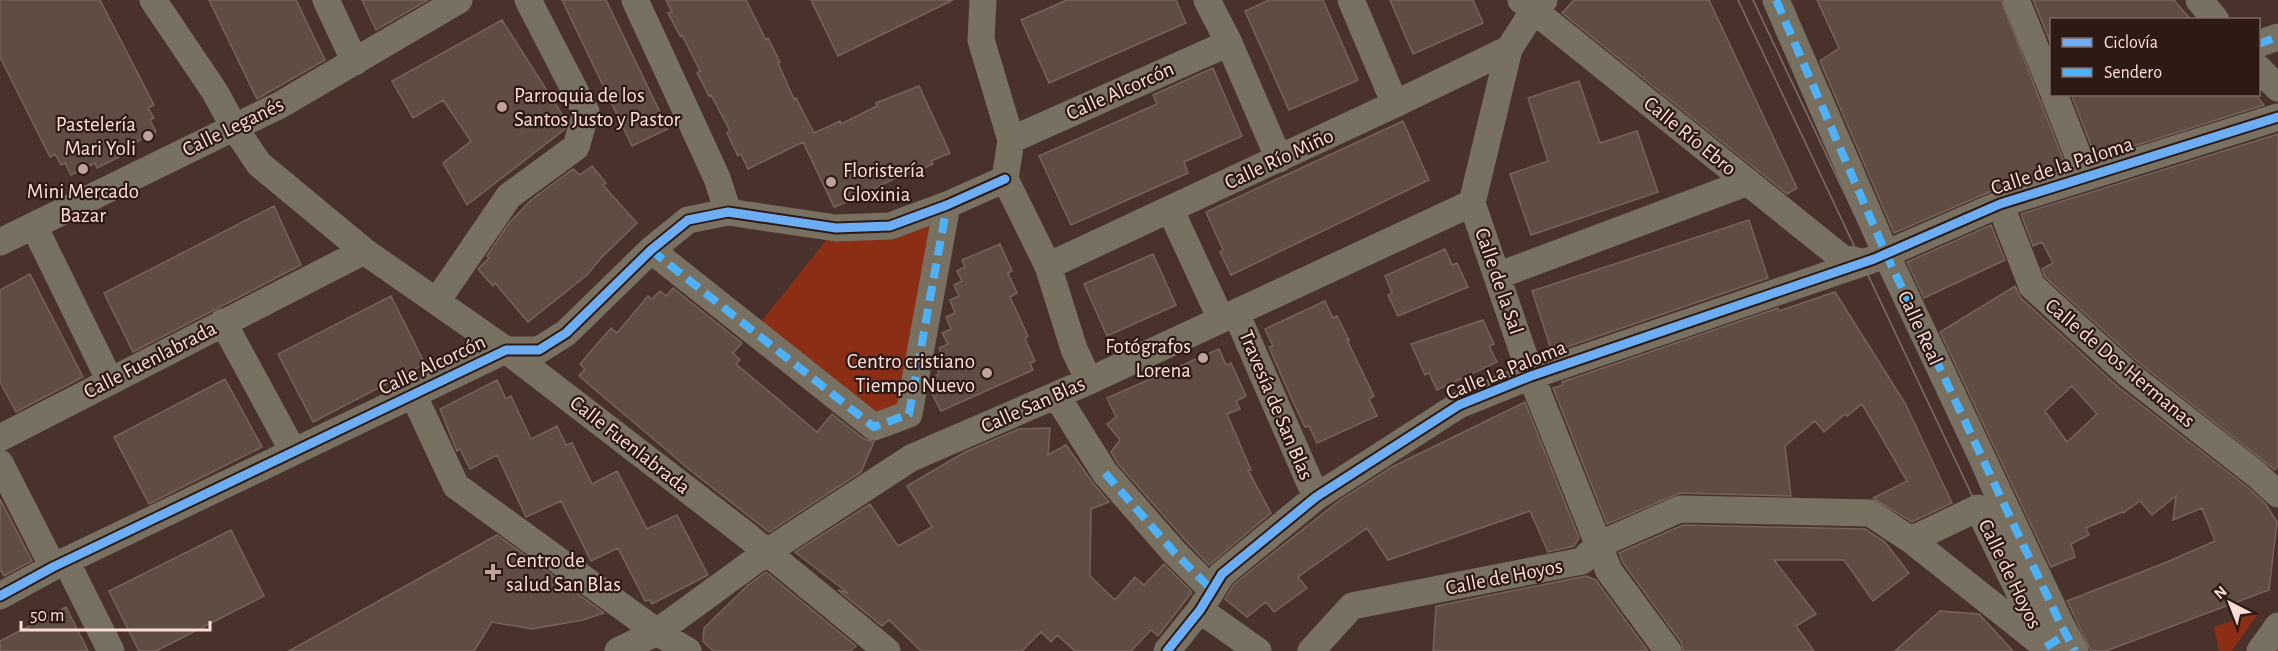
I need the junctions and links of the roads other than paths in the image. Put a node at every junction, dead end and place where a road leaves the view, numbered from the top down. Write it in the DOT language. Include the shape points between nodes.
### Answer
graph roads {
  1 [pos="153,0"];
  2 [pos="326,0"];
  3 [pos="459,0"];
  4 [pos="528,0"];
  5 [pos="635,0"];
  6 [pos="983,0"];
  7 [pos="1208,0"];
  8 [pos="1351,0"];
  9 [pos="1776,0"];
  10 [pos="2016,0"];
  11 [pos="2199,0"];
  12 [pos="1533,3"];
  13 [pos="2214,18"];
  14 [pos="2278,37"];
  15 [pos="1229,43"];
  16 [pos="2260,44"];
  17 [pos="1509,49"];
  18 [pos="355,62"];
  19 [pos="2260,69"];
  20 [pos="2050,84"];
  21 [pos="2278,88"];
  22 [pos="2055,96"];
  23 [pos="1395,105"];
  24 [pos="2278,117"];
  25 [pos="234,127"];
  26 [pos="1011,140"];
  27 [pos="1278,159"];
  28 [pos="2086,176"];
  29 [pos="1005,179"];
  30 [pos="1748,182"];
  31 [pos="1472,202"];
  32 [pos="2000,204"];
  33 [pos="947,205"];
  34 [pos="1170,209"];
  35 [pos="728,212"];
  36 [pos="34,226"];
  37 [pos="0,242"];
  38 [pos="651,250"];
  39 [pos="364,251"];
  40 [pos="1874,258"];
  41 [pos="1048,266"];
  42 [pos="1497,276"];
  43 [pos="437,301"];
  44 [pos="1228,316"];
  45 [pos="223,322"];
  46 [pos="506,350"];
  47 [pos="1531,376"];
  48 [pos="110,381"];
  49 [pos="1089,381"];
  50 [pos="413,394"];
  51 [pos="1056,396"];
  52 [pos="0,438"];
  53 [pos="293,451"];
  54 [pos="0,463"];
  55 [pos="2278,494"];
  56 [pos="1316,498"];
  57 [pos="1911,540"];
  58 [pos="1598,544"];
  59 [pos="767,552"];
  60 [pos="60,564"];
  61 [pos="0,596"];
  62 [pos="1206,600"];
  63 [pos="2278,626"];
  64 [pos="657,632"];
  65 [pos="2063,644"];
  66 [pos="111,651"];
  67 [pos="618,651"];
  68 [pos="688,651"];
  69 [pos="887,651"];
  70 [pos="1167,651"];
  71 [pos="1258,651"];
  72 [pos="1311,651"];
  73 [pos="1668,651"];
  74 [pos="2260,651"];
  1 -- 25 [label="street, Calle Fuenlabrada"];
  2 -- 18 [label="street"];
  3 -- 18 [label="street, Calle Leganés"];
  4 -- 43 [label="street" via="585,112 576,147 509,196"];
  5 -- 35 [label="street" via="717,178"];
  6 -- 26 [label="street" via="981,40"];
  7 -- 15 [label="street"];
  8 -- 23 [label="street"];
  9 -- 40 [label="street, Calle Real"];
  10 -- 20 [label="street"];
  11 -- 13 [label="street"];
  12 -- 17 [label="street, Calle de la Sal"];
  12 -- 30 [label="street, Calle Río Ebro"];
  14 -- 16 [label="street"];
  15 -- 26 [label="street, Calle Alcorcón"];
  15 -- 27 [label="street"];
  17 -- 23 [label="street, Calle Río Miño"];
  17 -- 31 [label="street, Calle de la Sal"];
  18 -- 25 [label="street, Calle Leganés"];
  19 -- 21 [label="street"];
  22 -- 28 [label="street"];
  23 -- 27 [label="street, Calle Río Miño"];
  24 -- 28 [label="street, Calle de la Paloma"];
  25 -- 36 [label="street, Calle Leganés"];
  25 -- 39 [label="street, Calle Fuenlabrada" via="259,164"];
  26 -- 29 [label="street"];
  27 -- 34 [label="street, Calle Río Miño"];
  28 -- 32 [label="street, Calle de la Paloma"];
  29 -- 33 [label="street, Calle Alcorcón"];
  29 -- 41 [label="street"];
  30 -- 40 [label="street, Calle Río Ebro" via="1842,258"];
  30 -- 42 [label="street"];
  31 -- 42 [label="street, Calle de la Sal"];
  31 -- 44 [label="street, Calle San Blas"];
  32 -- 40 [label="street, Calle de la Paloma"];
  32 -- 55 [label="street, Calle de Dos Hermanas" via="2032,286 2128,374"];
  33 -- 35 [label="street, Calle Alcorcón" via="890,226 836,228"];
  33 -- 38 [label="street" via="909,414 874,427"];
  34 -- 41 [label="street, Calle Río Miño"];
  34 -- 44 [label="street, Travesía de San Blas"];
  35 -- 38 [label="street, Calle Alcorcón" via="688,220"];
  36 -- 37 [label="street, Calle Leganés"];
  36 -- 48 [label="street"];
  38 -- 46 [label="street, Calle Alcorcón" via="566,333 539,350"];
  39 -- 43 [label="street, Calle Fuenlabrada"];
  39 -- 45 [label="street, Calle Fuenlabrada"];
  40 -- 47 [label="street, Calle La Paloma"];
  40 -- 65 [label="street, Calle Real"];
  41 -- 49 [label="street" via="1074,349"];
  42 -- 47 [label="street, Calle de la Sal"];
  43 -- 46 [label="street, Calle Fuenlabrada"];
  44 -- 49 [label="street, Calle San Blas"];
  44 -- 56 [label="street, Travesía de San Blas"];
  45 -- 48 [label="street, Calle Fuenlabrada"];
  45 -- 53 [label="street"];
  46 -- 50 [label="street, Calle Alcorcón"];
  46 -- 59 [label="street, Calle Fuenlabrada"];
  47 -- 56 [label="street, Calle La Paloma" via="1460,405"];
  47 -- 58 [label="street, Calle de la Sal"];
  48 -- 52 [label="street, Calle Fuenlabrada"];
  49 -- 51 [label="street, Calle San Blas"];
  50 -- 53 [label="street, Calle Alcorcón"];
  50 -- 64 [label="street" via="456,486"];
  51 -- 59 [label="street, Calle San Blas" via="911,458"];
  51 -- 62 [label="street" via="1105,473 1174,552"];
  53 -- 60 [label="street, Calle Alcorcón"];
  54 -- 60 [label="street"];
  56 -- 62 [label="street, Calle La Paloma" via="1222,574"];
  57 -- 58 [label="street, Calle de Hoyos" via="1870,513 1680,509"];
  57 -- 65 [label="street, Calle de Hoyos"];
  57 -- 65 [label="street, Calle de Hoyos" via="1978,508"];
  58 -- 72 [label="street, Calle de Hoyos" via="1582,561 1352,606"];
  58 -- 73 [label="street, Calle de la Sal" via="1609,572"];
  59 -- 64 [label="street, Calle San Blas"];
  59 -- 69 [label="street, Calle Fuenlabrada"];
  60 -- 61 [label="street, Calle Alcorcón"];
  60 -- 66 [label="street"];
  62 -- 70 [label="street, Calle La Paloma"];
  62 -- 71 [label="street"];
  63 -- 74 [label="street"];
  64 -- 67 [label="street, Calle San Blas"];
  64 -- 68 [label="street"];
}
